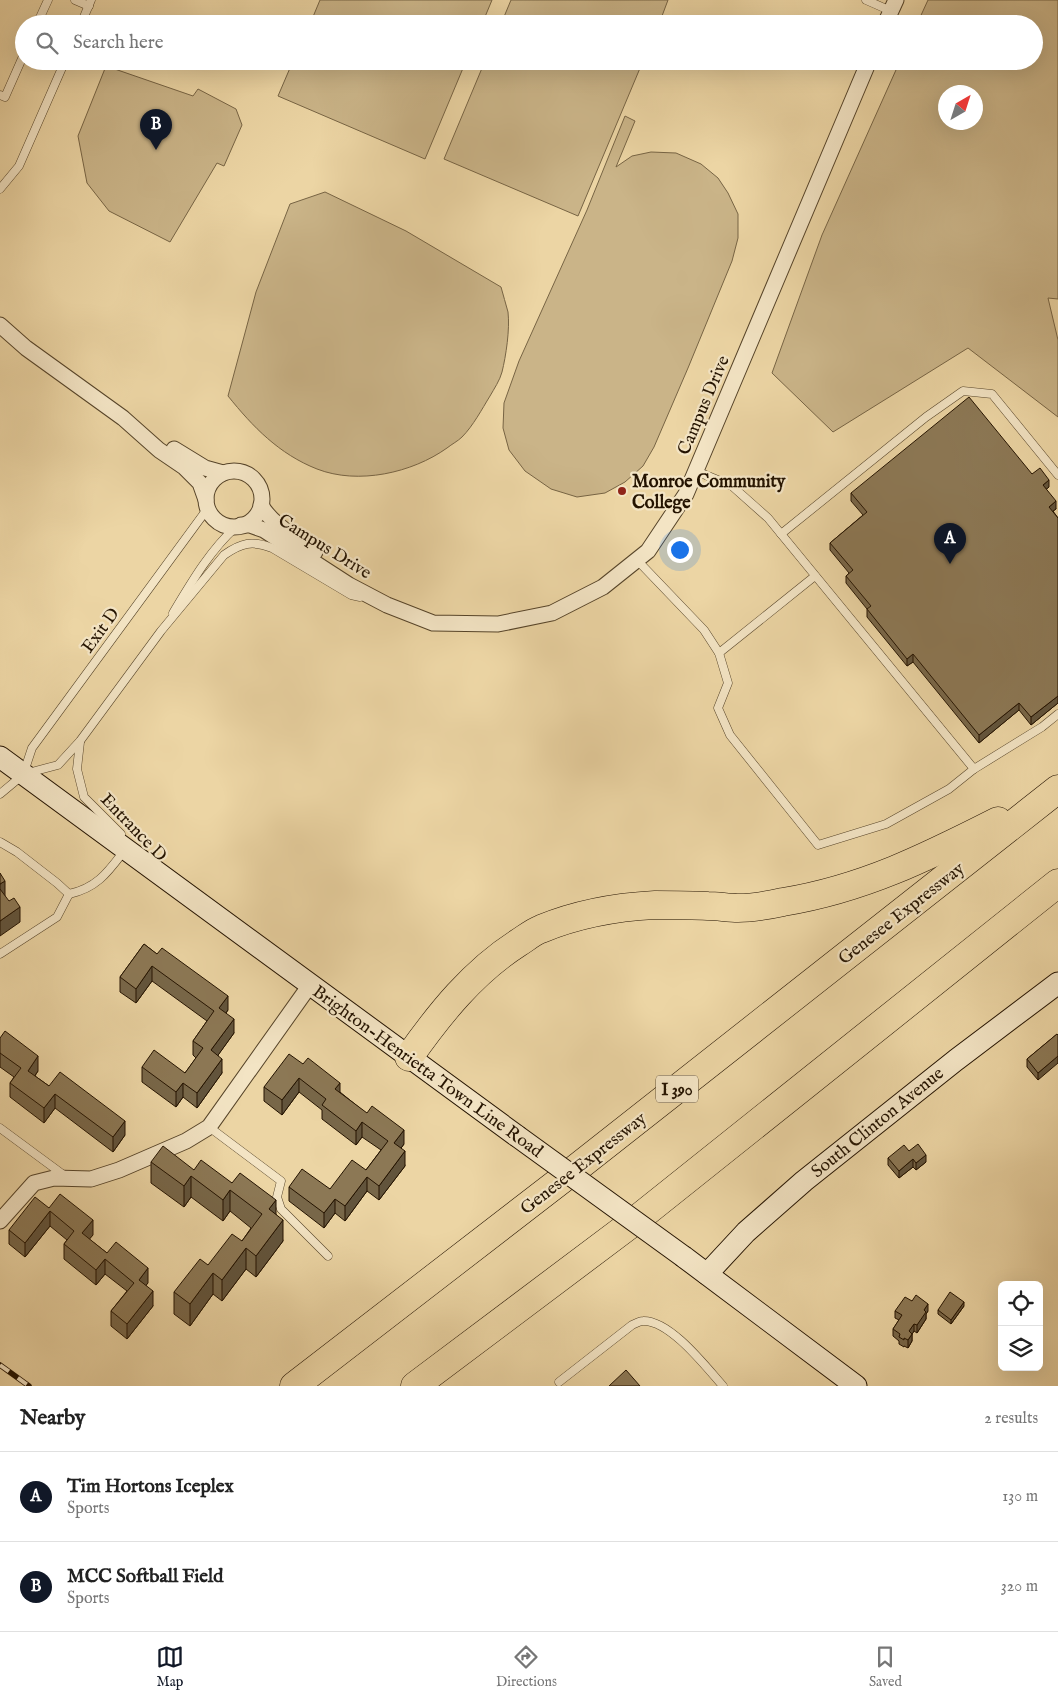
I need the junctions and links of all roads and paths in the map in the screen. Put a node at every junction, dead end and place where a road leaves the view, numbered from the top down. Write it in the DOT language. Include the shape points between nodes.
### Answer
graph roads {
  1 [pos="48,0"];
  2 [pos="75,0"];
  3 [pos="866,0"];
  4 [pos="90,3"];
  5 [pos="891,11"];
  6 [pos="41,15"];
  7 [pos="85,15"];
  8 [pos="17,70"];
  9 [pos="61,70"];
  10 [pos="865,70"];
  11 [pos="0,95"];
  12 [pos="0,189"];
  13 [pos="0,325"];
  14 [pos="123,418"];
  15 [pos="696,471"];
  16 [pos="224,473"];
  17 [pos="1058,475"];
  18 [pos="207,504"];
  19 [pos="261,505"];
  20 [pos="239,526"];
  21 [pos="781,534"];
  22 [pos="637,560"];
  23 [pos="815,576"];
  24 [pos="387,605"];
  25 [pos="161,631"];
  26 [pos="720,653"];
  27 [pos="1058,714"];
  28 [pos="80,742"];
  29 [pos="0,757"];
  30 [pos="974,769"];
  31 [pos="24,774"];
  32 [pos="1058,788"];
  33 [pos="0,794"];
  34 [pos="0,842"];
  35 [pos="127,846"];
  36 [pos="1058,884"];
  37 [pos="69,894"];
  38 [pos="0,954"];
  39 [pos="1058,983"];
  40 [pos="310,985"];
  41 [pos="409,1057"];
  42 [pos="0,1128"];
  43 [pos="209,1128"];
  44 [pos="71,1180"];
  45 [pos="0,1221"];
  46 [pos="328,1256"];
  47 [pos="707,1274"];
  48 [pos="558,1382"];
  49 [pos="294,1386"];
  50 [pos="415,1386"];
  51 [pos="723,1386"];
  52 [pos="856,1386"];
  1 -- 6 [label="lane"];
  2 -- 4 [label="lane"];
  3 -- 5 [label="lane"];
  4 -- 7 [label="lane"];
  8 -- 11 [label="lane" via="5,97"];
  9 -- 12 [label="lane" via="19,166"];
  10 -- 15 [label="street, Campus Drive"];
  13 -- 14 [label="street" via="26,348"];
  14 -- 16 [label="street" via="205,468"];
  14 -- 18 [label="street" via="195,477"];
  15 -- 21 [label="lane" via="732,486"];
  15 -- 22 [label="street, Campus Drive" via="686,494 648,551"];
  16 -- 18 [label="street" via="218,475 207,490"];
  16 -- 19 [label="street" via="246,473 253,479 259,486"];
  17 -- 21 [label="lane" via="992,394 963,392 926,417"];
  18 -- 20 [label="street" via="219,522"];
  18 -- 31 [label="lane, Exit D" via="32,748"];
  19 -- 20 [label="street" via="252,520"];
  19 -- 24 [label="street, Campus Drive" via="290,533"];
  20 -- 24 [label="street, Campus Drive" via="250,525 264,530 349,585"];
  20 -- 25 [label="lane, Entrance D" via="214,550"];
  21 -- 23 [label="lane"];
  22 -- 24 [label="street, Campus Drive" via="603,587 552,613 498,624 434,623"];
  22 -- 26 [label="lane" via="704,630"];
  23 -- 26 [label="lane"];
  23 -- 30 [label="lane"];
  24 -- 25 [label="lane, Entrance D" via="351,594 272,548 259,543 248,544 237,546 224,555"];
  25 -- 28 [label="lane, Entrance D"];
  26 -- 30 [label="lane" via="728,683 718,708 730,735 818,845 886,824 949,789"];
  27 -- 30 [label="lane"];
  28 -- 31 [label="lane, Entrance D" via="58,765"];
  28 -- 35 [label="lane, Entrance D" via="77,769 84,797"];
  29 -- 31 [label="street, Brighton-Henrietta Town Line Road"];
  31 -- 33 [label="lane"];
  31 -- 35 [label="street, Brighton-Henrietta Town Line Road"];
  32 -- 41 [label="highway" via="952,844 858,885 784,902 738,908 656,905 607,909 539,930 477,974 433,1023"];
  32 -- 49 [label="highway, Genesee Expressway / I 390"];
  34 -- 37 [label="lane"];
  35 -- 37 [label="lane" via="94,885"];
  35 -- 40 [label="street, Brighton-Henrietta Town Line Road" via="160,876"];
  36 -- 50 [label="highway" via="636,1220"];
  37 -- 38 [label="lane" via="57,917"];
  39 -- 47 [label="street, South Clinton Avenue" via="804,1181 746,1232"];
  40 -- 41 [label="street, Brighton-Henrietta Town Line Road"];
  40 -- 43 [label="street"];
  41 -- 47 [label="street, Brighton-Henrietta Town Line Road, bridge"];
  42 -- 44 [label="lane"];
  43 -- 44 [label="street" via="119,1170 87,1180"];
  43 -- 46 [label="lane" via="281,1181 276,1198 281,1209"];
  44 -- 45 [label="street" via="54,1178 34,1183"];
  47 -- 52 [label="street, Brighton-Henrietta Town Line Road"];
  48 -- 51 [label="lane" via="632,1325 642,1321 654,1323 674,1335"];
}
